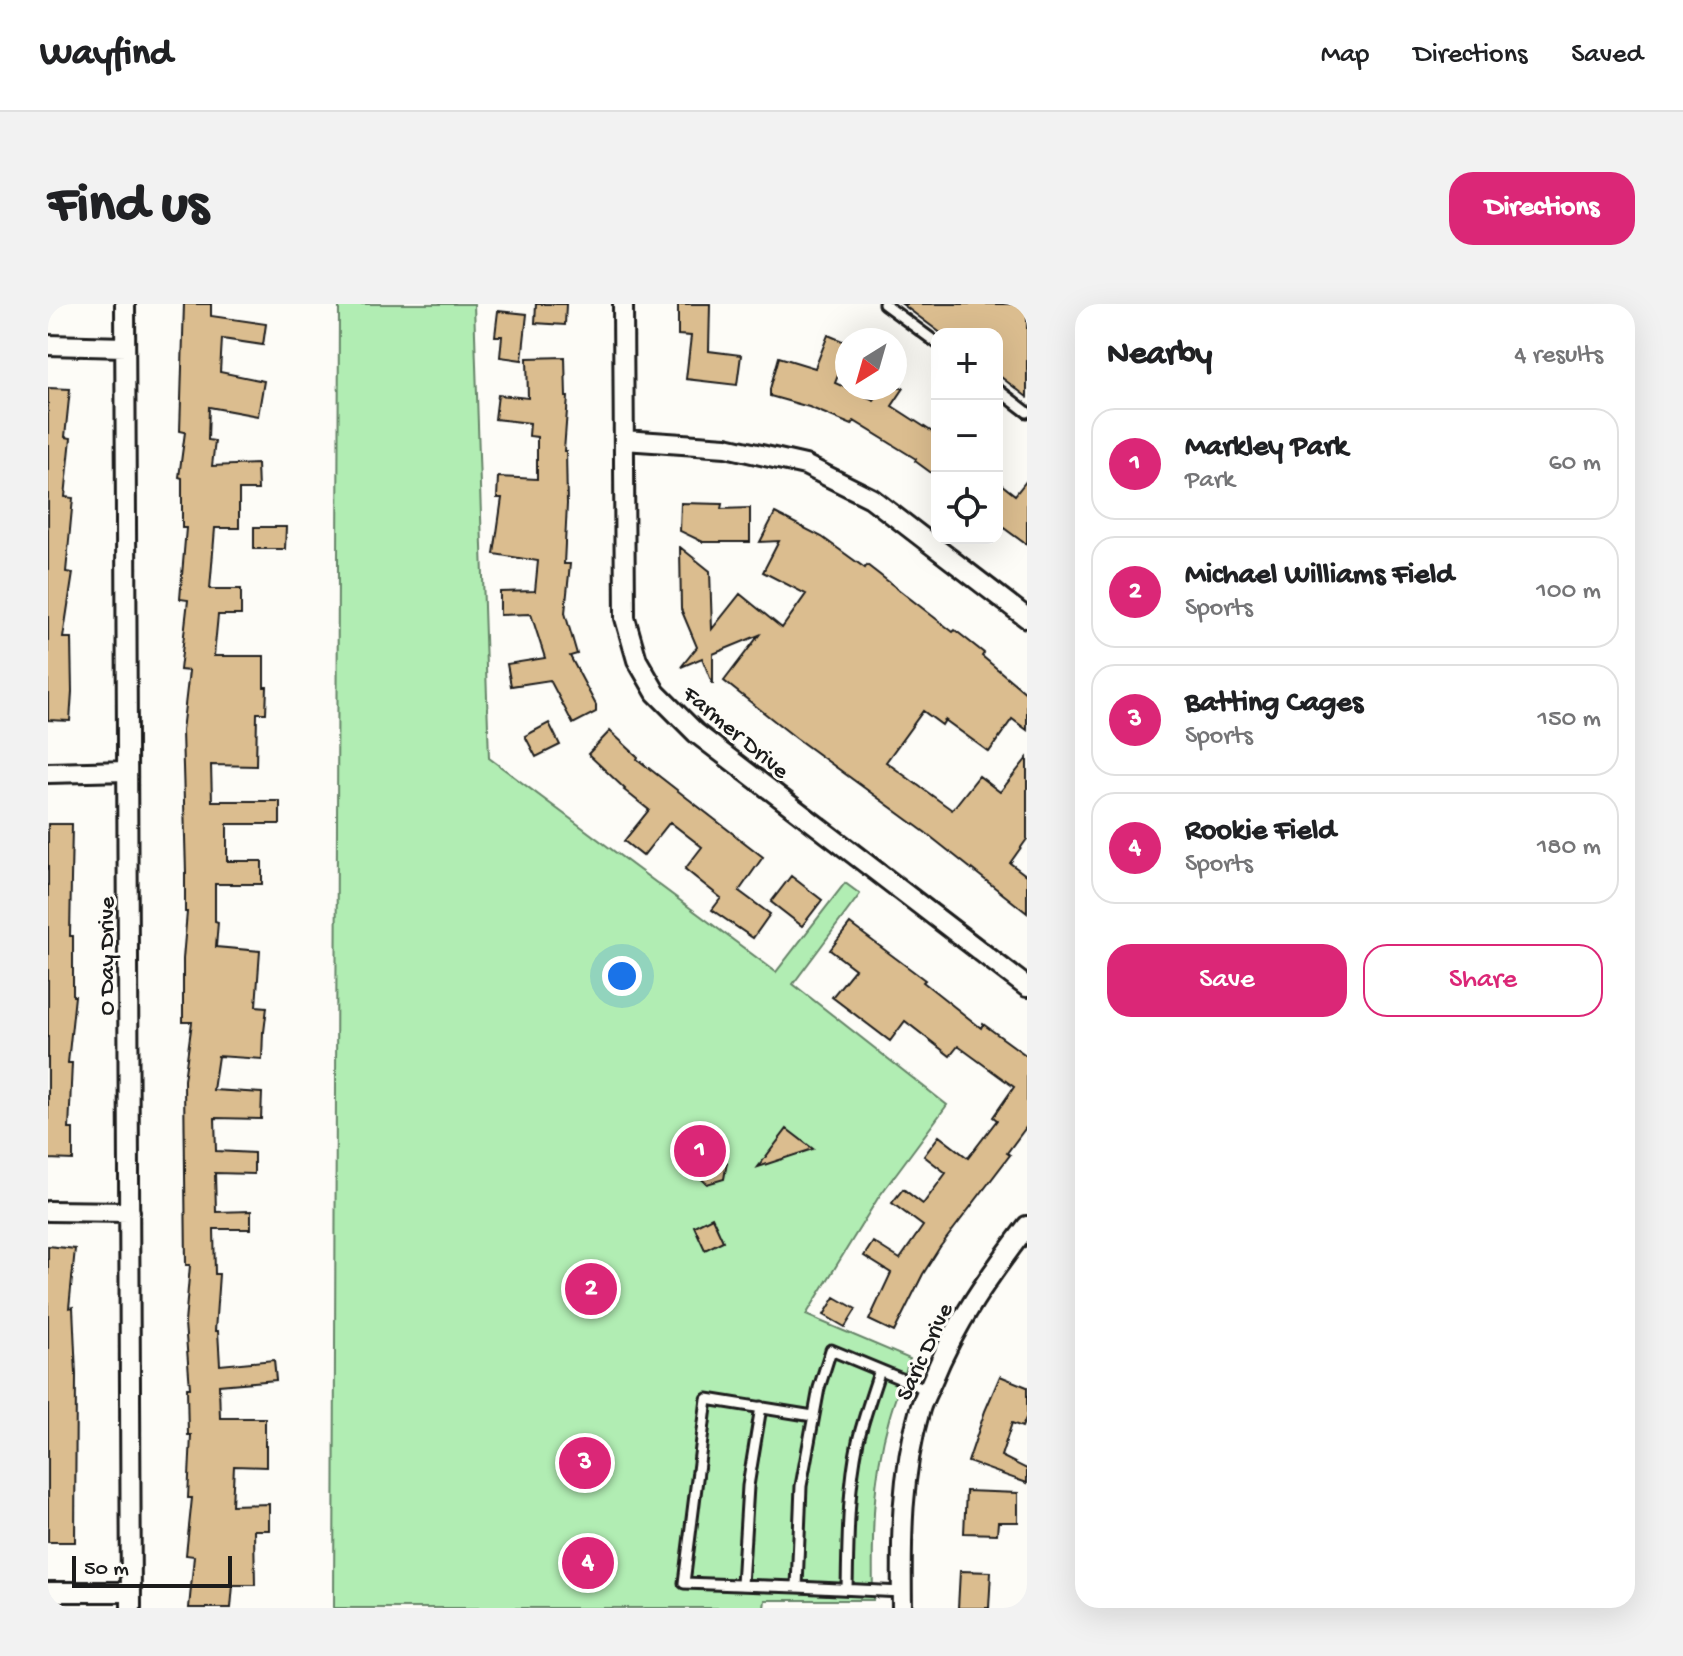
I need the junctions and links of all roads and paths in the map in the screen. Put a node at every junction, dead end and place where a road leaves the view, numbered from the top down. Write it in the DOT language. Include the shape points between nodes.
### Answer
graph roads {
  1 [pos="125,304"];
  2 [pos="623,304"];
  3 [pos="884,304"];
  4 [pos="931,339"];
  5 [pos="48,345"];
  6 [pos="125,347"];
  7 [pos="1003,394"];
  8 [pos="1027,412"];
  9 [pos="624,440"];
  10 [pos="1027,618"];
  11 [pos="127,771"];
  12 [pos="48,773"];
  13 [pos="1027,987"];
  14 [pos="48,1211"];
  15 [pos="130,1212"];
  16 [pos="1027,1226"];
  17 [pos="880,1370"];
  18 [pos="928,1390"];
  19 [pos="761,1407"];
  20 [pos="813,1416"];
  21 [pos="742,1585"];
  22 [pos="797,1587"];
  23 [pos="847,1589"];
  24 [pos="48,1592"];
  25 [pos="131,1600"];
  26 [pos="902,1600"];
  1 -- 6 [label="street, O Day Drive"];
  2 -- 9 [label="street, Farmer Drive"];
  3 -- 4 [label="lane"];
  5 -- 6 [label="street"];
  6 -- 11 [label="street, O Day Drive"];
  7 -- 8 [label="lane"];
  9 -- 10 [label="street" via="726,447 805,465 871,498"];
  9 -- 13 [label="street, Farmer Drive" via="625,618 637,660 656,693 696,733"];
  11 -- 12 [label="street"];
  11 -- 15 [label="street, O Day Drive"];
  14 -- 15 [label="street"];
  15 -- 25 [label="street, O Day Drive"];
  16 -- 18 [label="street, Saric Drive" via="984,1283"];
  17 -- 18 [label="lane"];
  17 -- 20 [label="lane" via="831,1350"];
  17 -- 23 [label="lane" via="858,1443"];
  18 -- 26 [label="street, Saric Drive" via="907,1465"];
  19 -- 20 [label="lane"];
  19 -- 21 [label="lane" via="748,1486"];
  19 -- 21 [label="lane" via="707,1399 684,1583"];
  20 -- 22 [label="lane" via="801,1486"];
  21 -- 22 [label="lane"];
  22 -- 23 [label="lane"];
  23 -- 26 [label="lane"];
  24 -- 25 [label="street"];
}
